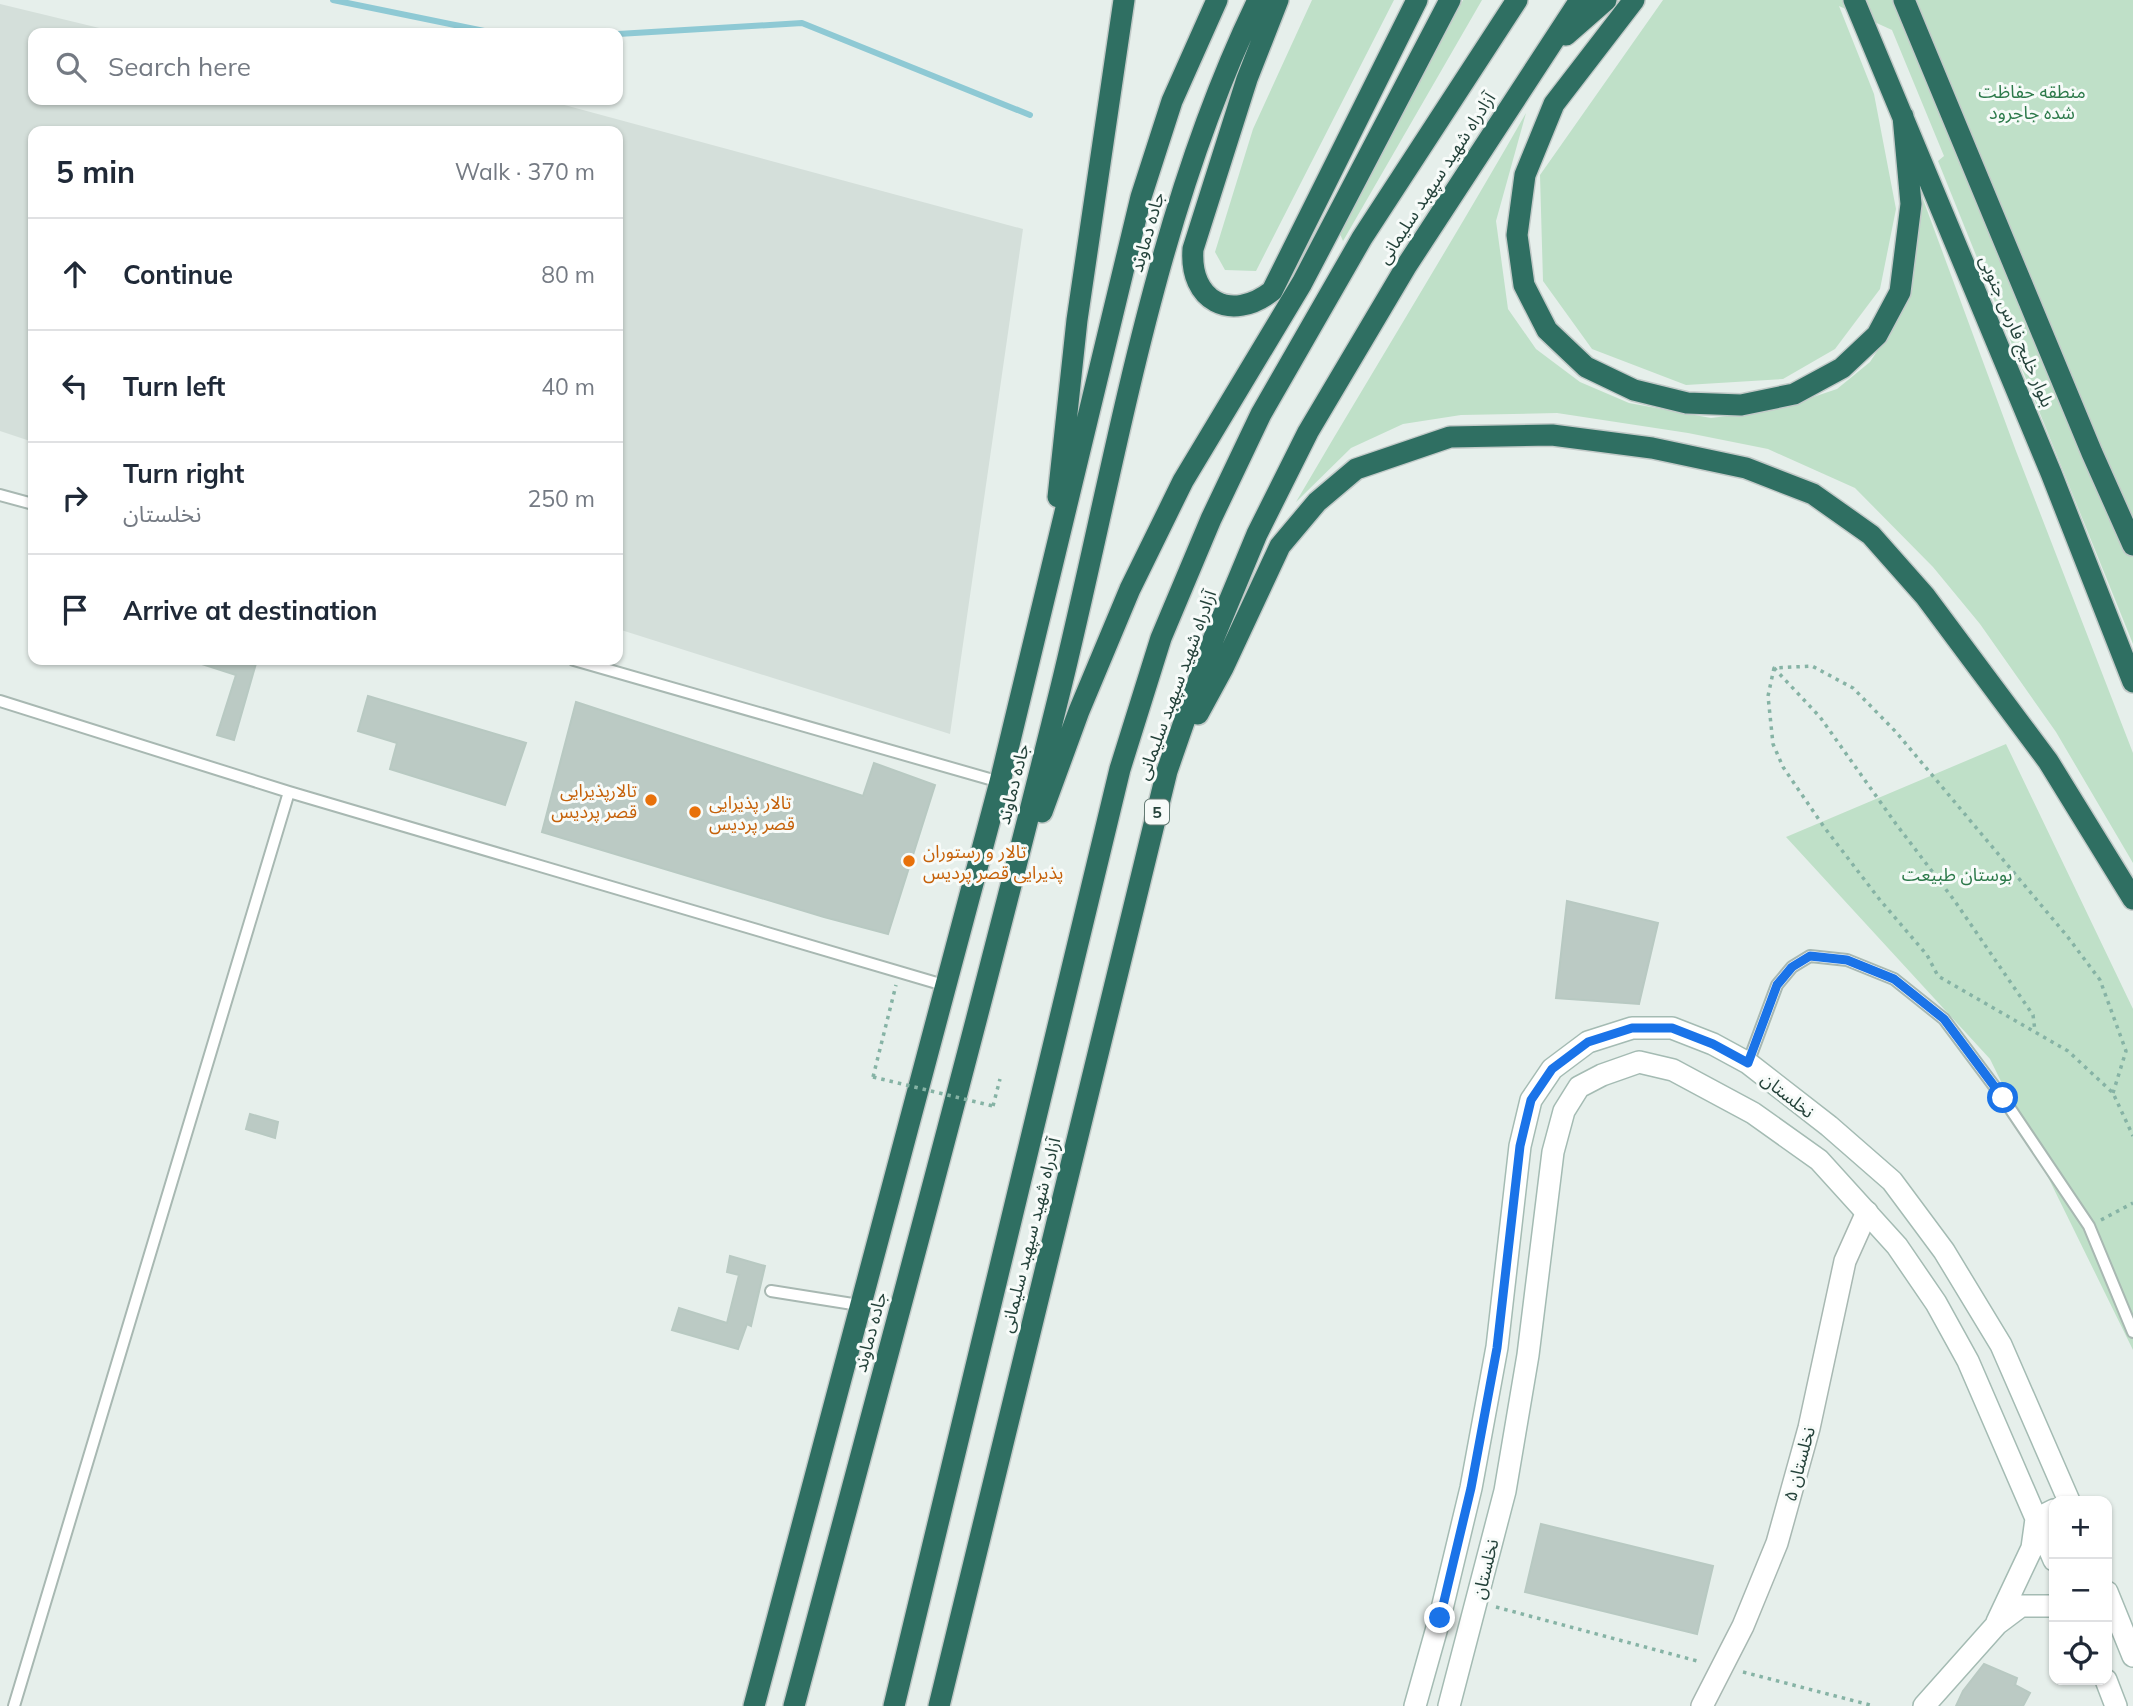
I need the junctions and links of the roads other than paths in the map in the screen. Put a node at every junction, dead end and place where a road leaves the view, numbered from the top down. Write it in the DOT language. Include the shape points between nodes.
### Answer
graph roads {
  1 [pos="1124,0"];
  2 [pos="1217,0"];
  3 [pos="1258,0"];
  4 [pos="1278,0"];
  5 [pos="1417,0"];
  6 [pos="1450,0"];
  7 [pos="1580,0"];
  8 [pos="1606,0"];
  9 [pos="1634,0"];
  10 [pos="1854,0"];
  11 [pos="1904,0"];
  12 [pos="1512,4"];
  13 [pos="1541,57"];
  14 [pos="1903,116"];
  15 [pos="0,495"];
  16 [pos="28,503"];
  17 [pos="2133,544"];
  18 [pos="1048,584"];
  19 [pos="590,665"];
  20 [pos="2133,682"];
  21 [pos="0,701"];
  22 [pos="1167,771"];
  23 [pos="1000,782"];
  24 [pos="289,792"];
  25 [pos="2133,900"];
  26 [pos="1005,912"];
  27 [pos="947,986"];
  28 [pos="1748,1063"];
  29 [pos="1867,1212"];
  30 [pos="771,1291"];
  31 [pos="859,1305"];
  32 [pos="2133,1332"];
  33 [pos="2067,1496"];
  34 [pos="2045,1515"];
  35 [pos="2054,1559"];
  36 [pos="2112,1604"];
  37 [pos="2049,1606"];
  38 [pos="1997,1624"];
  39 [pos="2133,1656"];
  40 [pos="2108,1685"];
  41 [pos="14,1706"];
  42 [pos="754,1706"];
  43 [pos="794,1706"];
  44 [pos="894,1706"];
  45 [pos="939,1706"];
  46 [pos="1415,1706"];
  47 [pos="1449,1706"];
  48 [pos="1702,1706"];
  49 [pos="1924,1706"];
  50 [pos="2116,1706"];
  1 -- 18 [label="highway" via="1077,320"];
  2 -- 18 [label="highway, جاده دماوند" via="1172,102 1141,197"];
  3 -- 26 [label="highway, جاده دماوند" via="1186,181 1144,324"];
  4 -- 5 [label="highway" via="1247,79 1193,249 1197,283 1223,305 1241,307 1272,291"];
  6 -- 26 [label="highway" via="1302,283 1184,481 1130,589 1079,711"];
  7 -- 13 [label="highway, آزادراه شهید سپهبد سلیمانی / 5"];
  8 -- 13 [label="highway"];
  9 -- 14 [label="highway" via="1554,104 1525,175 1517,235 1524,285 1547,330 1586,367 1634,390 1687,403 1741,405 1794,394 1842,368 1877,335 1900,292 1911,204"];
  10 -- 14 [label="highway, بلوار خلیج فارس جنوبی"];
  11 -- 17 [label="highway, بلوار خلیج فارس جنوبی"];
  12 -- 44 [label="highway, آزادراه شهید سپهبد سلیمانی" via="1362,238 1261,414 1161,638 1120,769"];
  13 -- 22 [label="highway, آزادراه شهید سپهبد سلیمانی / 5" via="1407,265 1308,432 1257,534 1210,647"];
  14 -- 20 [label="highway, بلوار خلیج فارس جنوبی"];
  15 -- 16 [label="lane"];
  18 -- 23 [label="highway, جاده دماوند"];
  19 -- 23 [label="lane"];
  21 -- 24 [label="lane"];
  22 -- 25 [label="highway" via="1223,668 1280,546 1317,502 1356,469 1450,438 1552,435 1653,448 1758,472 1813,494 1871,535 1925,596 2048,761"];
  22 -- 45 [label="highway, آزادراه شهید سپهبد سلیمانی / 5"];
  23 -- 27 [label="highway, جاده دماوند"];
  24 -- 27 [label="lane"];
  24 -- 41 [label="lane"];
  26 -- 43 [label="highway, جاده دماوند"];
  27 -- 31 [label="highway, جاده دماوند"];
  28 -- 32 [label="lane" via="1777,985 1792,967 1810,956 1847,960 1894,979 1944,1019 2003,1098 2089,1226"];
  28 -- 33 [label="street, نخلستان" via="1892,1181 1944,1251 2001,1345"];
  28 -- 46 [label="street, نخلستان" via="1672,1028 1632,1028 1588,1042 1552,1069 1531,1100 1520,1146 1497,1348 1471,1488"];
  29 -- 34 [label="street, نخلستان" via="1936,1303"];
  29 -- 47 [label="street, نخلستان" via="1819,1160 1753,1113 1673,1070 1639,1062 1579,1087 1564,1111 1553,1152 1526,1368 1505,1491"];
  29 -- 48 [label="street, نخلستان ۵" via="1845,1261 1809,1428 1777,1542 1743,1626"];
  30 -- 31 [label="lane"];
  31 -- 42 [label="highway, جاده دماوند"];
  34 -- 35 [label="street, نخلستان"];
  34 -- 38 [label="street"];
  36 -- 39 [label="street"];
  37 -- 38 [label="street" via="2021,1606"];
  38 -- 49 [label="street"];
  40 -- 50 [label="street"];
}
